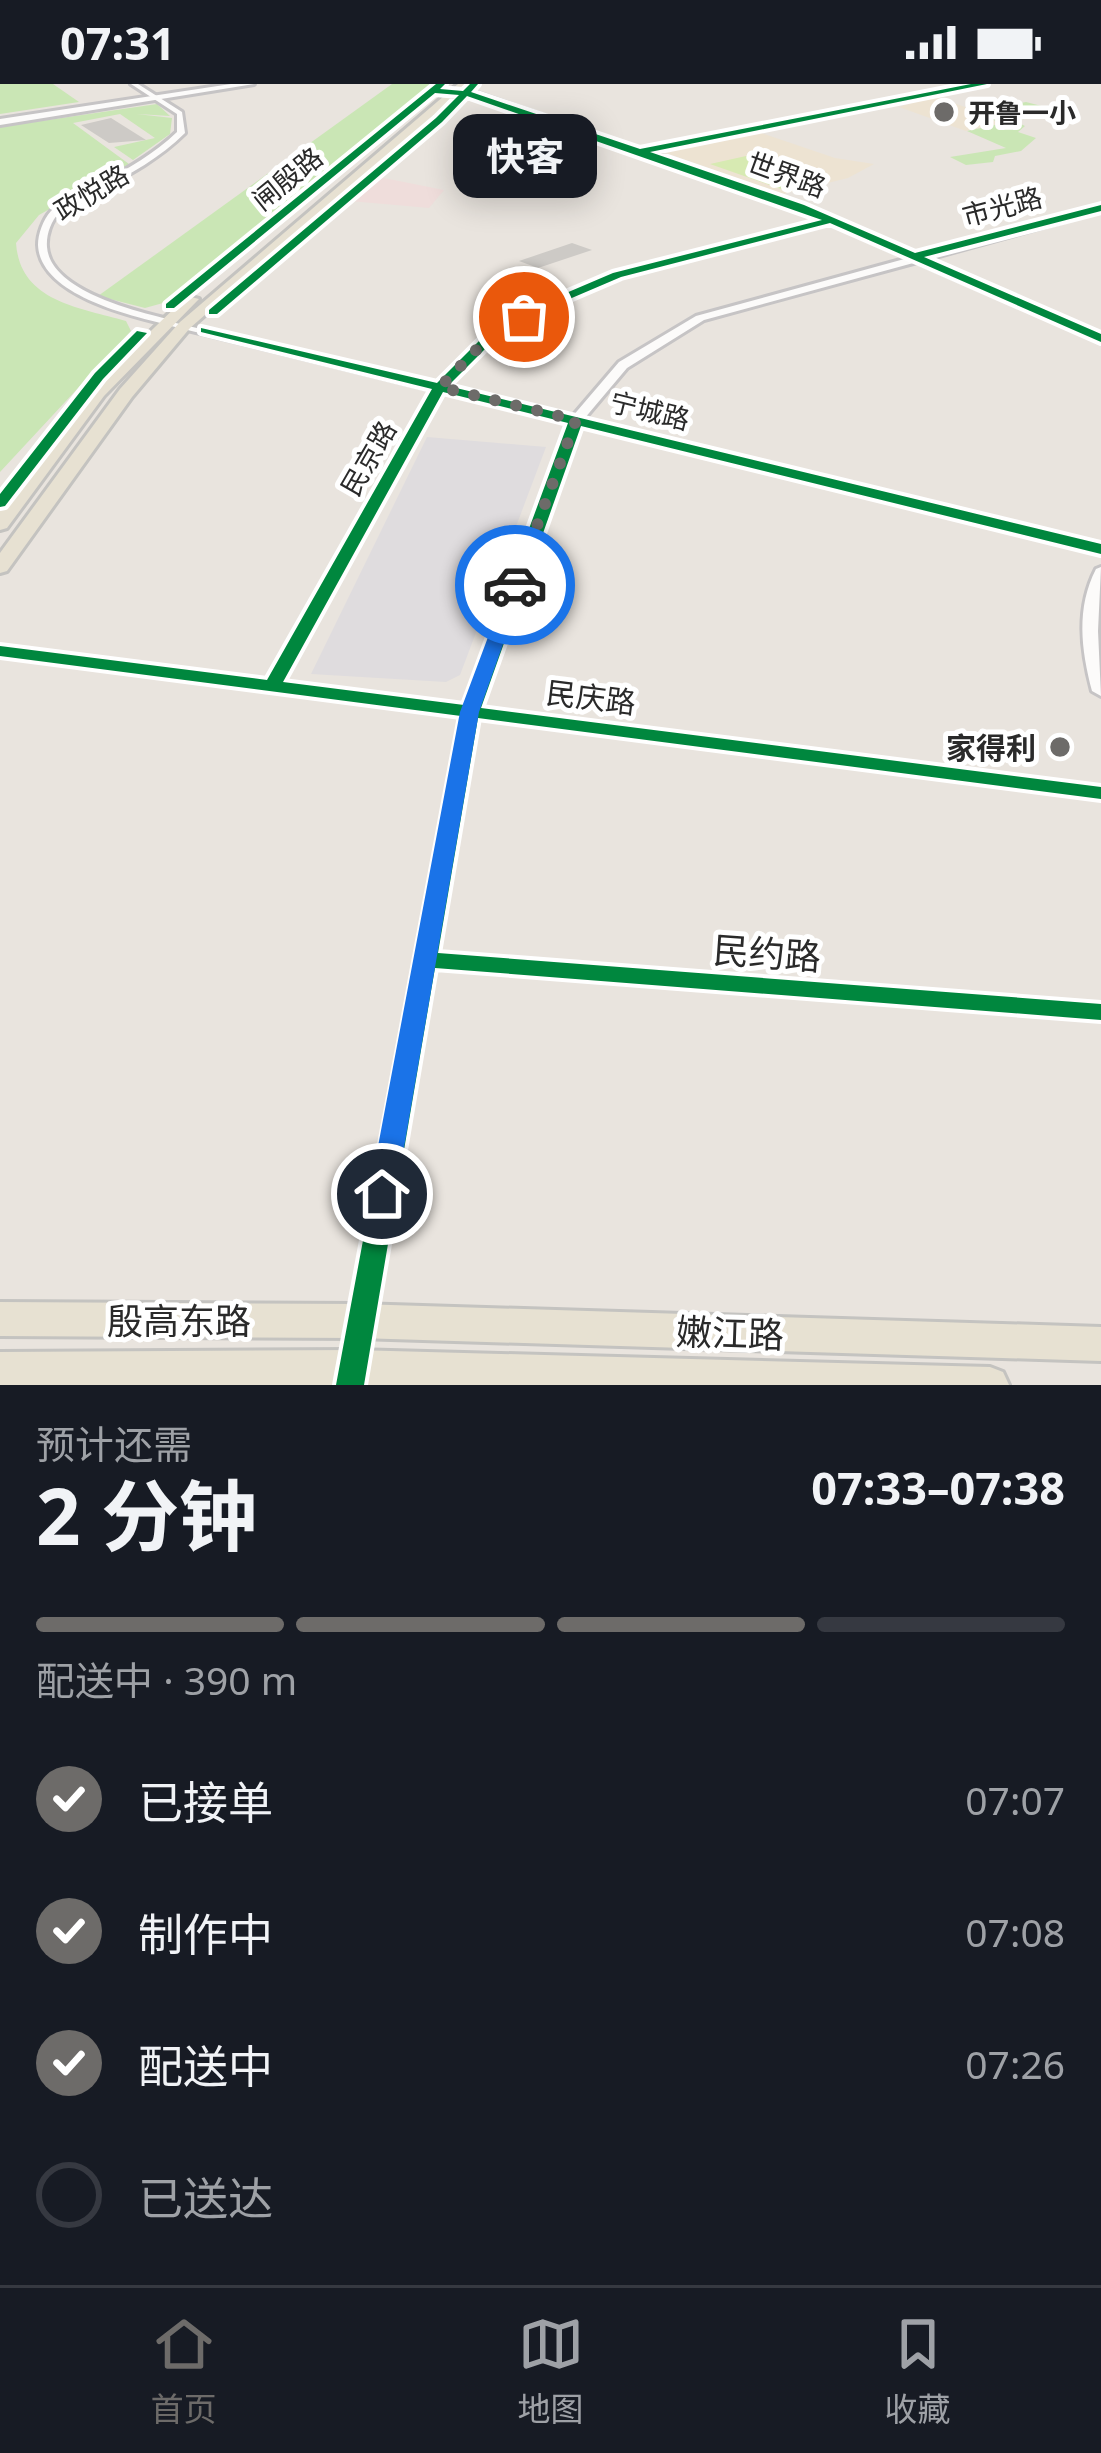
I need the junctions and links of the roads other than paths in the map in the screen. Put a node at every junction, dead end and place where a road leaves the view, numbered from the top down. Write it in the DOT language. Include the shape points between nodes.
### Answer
graph roads {
  1 [pos="134,84"];
  2 [pos="224,84"];
  3 [pos="249,84"];
  4 [pos="983,84"];
  5 [pos="454,88"];
  6 [pos="156,96"];
  7 [pos="0,120"];
  8 [pos="642,151"];
  9 [pos="1101,208"];
  10 [pos="832,220"];
  11 [pos="29,240"];
  12 [pos="916,256"];
  13 [pos="34,274"];
  14 [pos="217,296"];
  15 [pos="194,298"];
  16 [pos="175,323"];
  17 [pos="1101,338"];
  18 [pos="131,357"];
  19 [pos="157,359"];
  20 [pos="440,387"];
  21 [pos="576,420"];
  22 [pos="0,524"];
  23 [pos="1101,549"];
  24 [pos="0,567"];
  25 [pos="1101,572"];
  26 [pos="1,651"];
  27 [pos="273,684"];
  28 [pos="1101,691"];
  29 [pos="470,712"];
  30 [pos="1101,793"];
  31 [pos="428,960"];
  32 [pos="1101,1012"];
  33 [pos="0,1319"];
  34 [pos="359,1322"];
  35 [pos="1101,1344"];
  36 [pos="0,1370"];
  37 [pos="352,1376"];
  38 [pos="990,1385"];
  1 -- 6 [label="street"];
  2 -- 6 [label="main road"];
  3 -- 6 [label="main road"];
  4 -- 8 [label="street"];
  5 -- 8 [label="street, 世界路"];
  5 -- 14 [label="main road, 闸殷路"];
  5 -- 15 [label="main road, 闸殷路"];
  6 -- 7 [label="main road"];
  6 -- 11 [label="street, 政悦路" via="184,118 181,133 50,215"];
  8 -- 10 [label="street, 世界路"];
  9 -- 12 [label="street, 市光路"];
  10 -- 12 [label="street, 世界路"];
  10 -- 20 [label="street, 民京路" via="586,287 502,330"];
  12 -- 17 [label="street, 世界路"];
  12 -- 21 [label="street, 市光路" via="700,318 623,365"];
  13 -- 16 [label="street" via="82,300"];
  14 -- 15 [label="main road"];
  14 -- 16 [label="main road, 闸殷路"];
  15 -- 16 [label="main road, 闸殷路"];
  16 -- 18 [label="main road, 闸殷路"];
  16 -- 19 [label="main road, 闸殷路"];
  16 -- 20 [label="street, 宁城路"];
  18 -- 19 [label="main road" via="152,347"];
  18 -- 22 [label="main road, 闸殷路"];
  19 -- 24 [label="main road, 闸殷路"];
  20 -- 21 [label="street, 宁城路"];
  20 -- 27 [label="street, 民京路"];
  21 -- 23 [label="street, 宁城路"];
  21 -- 29 [label="street, 市光路"];
  25 -- 28 [label="street" via="1089,628"];
  26 -- 27 [label="street, 民庆路"];
  27 -- 29 [label="street, 民庆路"];
  29 -- 30 [label="street, 民庆路"];
  29 -- 31 [label="street, 市光路"];
  31 -- 32 [label="street, 民约路"];
  31 -- 34 [label="street, 市光路"];
  33 -- 34 [label="main road, 殷高东路"];
  34 -- 35 [label="main road, 嫩江路"];
  34 -- 37 [label="street, 市光路"];
  36 -- 37 [label="main road, 殷高东路"];
  37 -- 38 [label="main road, 嫩江路"];
}
